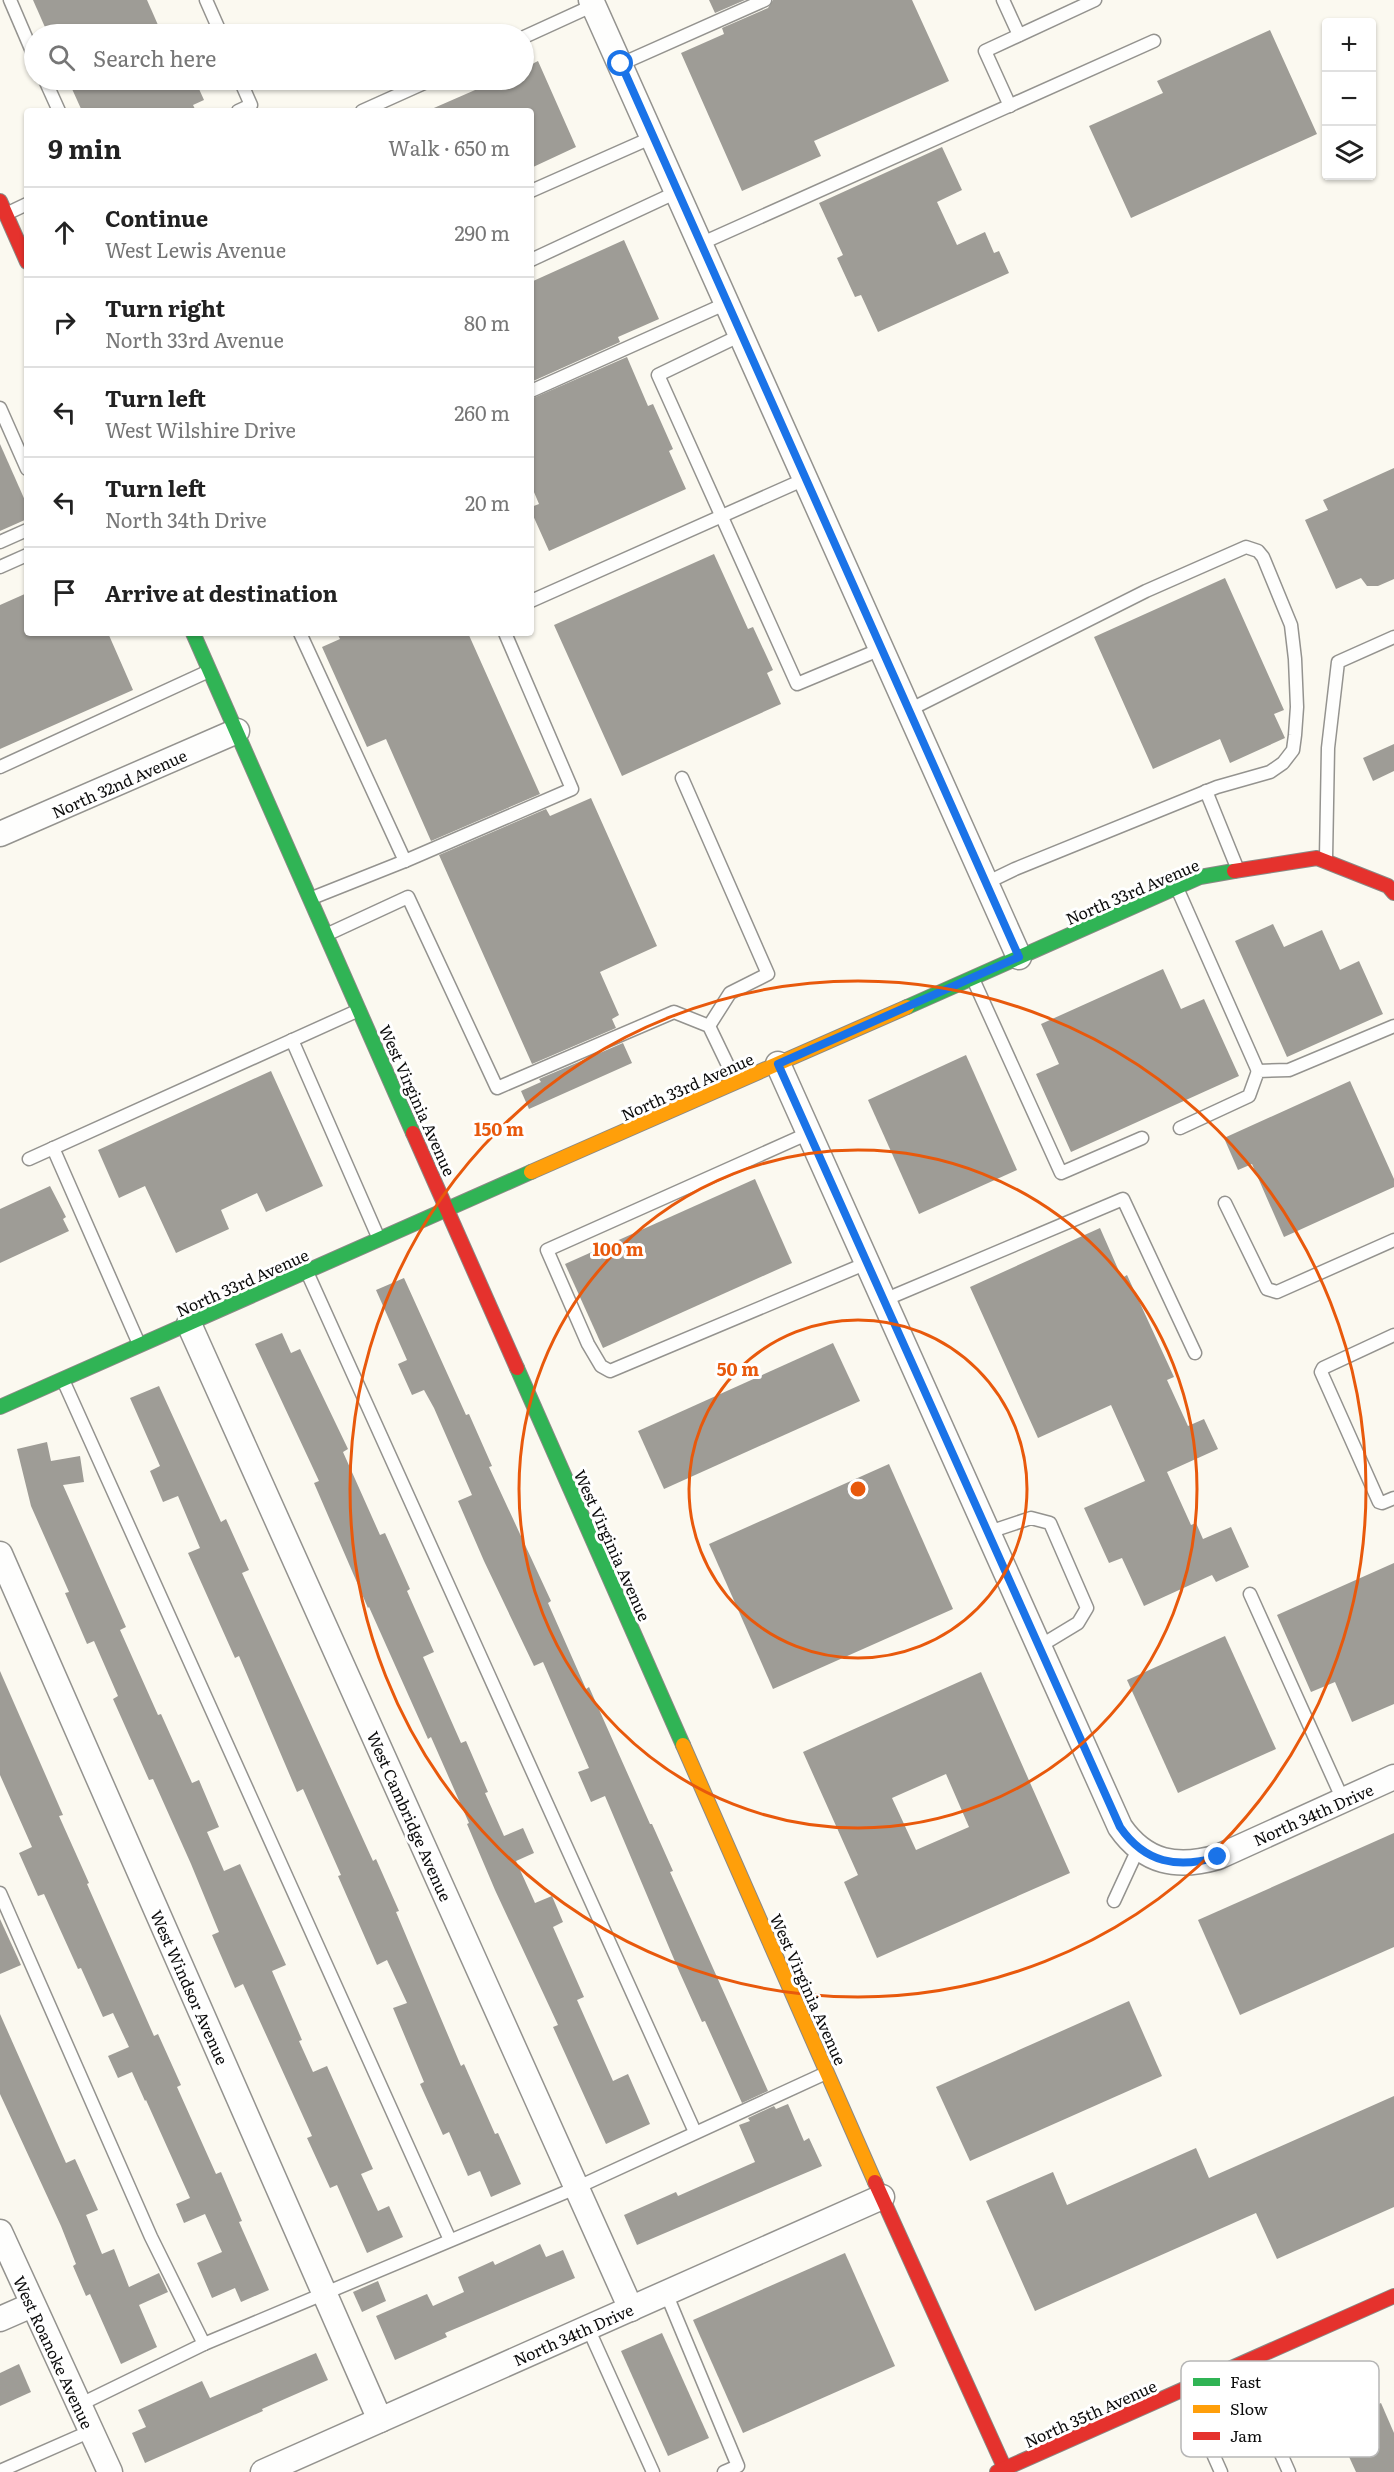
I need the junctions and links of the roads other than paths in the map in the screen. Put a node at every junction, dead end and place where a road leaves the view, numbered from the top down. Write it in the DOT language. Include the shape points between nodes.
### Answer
graph roads {
  1 [pos="10,0"];
  2 [pos="206,0"];
  3 [pos="765,0"];
  4 [pos="1003,0"];
  5 [pos="1095,0"];
  6 [pos="592,2"];
  7 [pos="217,24"];
  8 [pos="534,32"];
  9 [pos="24,33"];
  10 [pos="1019,35"];
  11 [pos="1154,41"];
  12 [pos="621,64"];
  13 [pos="49,90"];
  14 [pos="244,90"];
  15 [pos="409,90"];
  16 [pos="1010,106"];
  17 [pos="57,108"];
  18 [pos="244,108"];
  19 [pos="369,108"];
  20 [pos="653,137"];
  21 [pos="534,190"];
  22 [pos="677,192"];
  23 [pos="24,204"];
  24 [pos="3,207"];
  25 [pos="700,244"];
  26 [pos="24,258"];
  27 [pos="534,259"];
  28 [pos="727,303"];
  29 [pos="741,335"];
  30 [pos="534,391"];
  31 [pos="0,408"];
  32 [pos="24,462"];
  33 [pos="805,479"];
  34 [pos="723,515"];
  35 [pos="24,531"];
  36 [pos="0,542"];
  37 [pos="24,556"];
  38 [pos="0,567"];
  39 [pos="534,600"];
  40 [pos="194,636"];
  41 [pos="301,636"];
  42 [pos="506,636"];
  43 [pos="1394,637"];
  44 [pos="881,649"];
  45 [pos="210,671"];
  46 [pos="909,710"];
  47 [pos="237,731"];
  48 [pos="0,767"];
  49 [pos="682,778"];
  50 [pos="1206,791"];
  51 [pos="0,834"];
  52 [pos="405,861"];
  53 [pos="1326,862"];
  54 [pos="1239,871"];
  55 [pos="986,883"];
  56 [pos="1177,887"];
  57 [pos="1394,893"];
  58 [pos="311,899"];
  59 [pos="327,934"];
  60 [pos="1019,957"];
  61 [pos="972,978"];
  62 [pos="360,1010"];
  63 [pos="709,1026"];
  64 [pos="1394,1026"];
  65 [pos="291,1040"];
  66 [pos="778,1064"];
  67 [pos="1258,1071"];
  68 [pos="736,1082"];
  69 [pos="1180,1128"];
  70 [pos="809,1133"];
  71 [pos="1142,1138"];
  72 [pos="53,1148"];
  73 [pos="29,1159"];
  74 [pos="1225,1203"];
  75 [pos="448,1209"];
  76 [pos="380,1240"];
  77 [pos="1394,1240"];
  78 [pos="867,1263"];
  79 [pos="307,1272"];
  80 [pos="884,1300"];
  81 [pos="189,1324"];
  82 [pos="1394,1335"];
  83 [pos="140,1346"];
  84 [pos="1195,1353"];
  85 [pos="63,1380"];
  86 [pos="0,1407"];
  87 [pos="1394,1497"];
  88 [pos="989,1532"];
  89 [pos="0,1554"];
  90 [pos="1250,1594"];
  91 [pos="1040,1646"];
  92 [pos="1394,1777"];
  93 [pos="1343,1800"];
  94 [pos="1138,1849"];
  95 [pos="0,1893"];
  96 [pos="1114,1901"];
  97 [pos="828,2073"];
  98 [pos="695,2132"];
  99 [pos="578,2187"];
  100 [pos="882,2197"];
  101 [pos="0,2232"];
  102 [pos="450,2240"];
  103 [pos="666,2293"];
  104 [pos="326,2295"];
  105 [pos="1394,2296"];
  106 [pos="32,2305"];
  107 [pos="631,2308"];
  108 [pos="0,2319"];
  109 [pos="588,2328"];
  110 [pos="204,2344"];
  111 [pos="1250,2361"];
  112 [pos="1181,2391"];
  113 [pos="79,2405"];
  114 [pos="380,2420"];
  115 [pos="91,2431"];
  116 [pos="1214,2457"];
  117 [pos="1282,2457"];
  118 [pos="1001,2470"];
  119 [pos="0,2471"];
  120 [pos="110,2472"];
  121 [pos="264,2472"];
  122 [pos="653,2472"];
  123 [pos="724,2472"];
  124 [pos="1221,2472"];
  125 [pos="1289,2472"];
  1 -- 9 [label="lane"];
  2 -- 7 [label="lane"];
  3 -- 12 [label="lane"];
  4 -- 10 [label="lane"];
  5 -- 10 [label="lane"];
  6 -- 8 [label="lane"];
  6 -- 12 [label="street"];
  10 -- 16 [label="lane" via="986,51"];
  11 -- 16 [label="lane"];
  12 -- 20 [label="street"];
  13 -- 17 [label="lane"];
  14 -- 18 [label="lane" via="251,105"];
  15 -- 19 [label="lane"];
  16 -- 25 [label="lane"];
  20 -- 21 [label="lane"];
  20 -- 22 [label="street"];
  22 -- 25 [label="street"];
  22 -- 27 [label="lane"];
  23 -- 24 [label="lane"];
  24 -- 26 [label="street" via="12,240"];
  25 -- 28 [label="street"];
  28 -- 29 [label="street"];
  28 -- 30 [label="lane"];
  29 -- 33 [label="street"];
  29 -- 34 [label="lane" via="657,375"];
  31 -- 32 [label="lane"];
  33 -- 34 [label="lane"];
  33 -- 44 [label="street"];
  34 -- 39 [label="lane"];
  34 -- 44 [label="lane" via="797,684"];
  35 -- 36 [label="lane"];
  37 -- 38 [label="lane"];
  40 -- 45 [label="street, West Virginia Avenue"];
  41 -- 52 [label="lane"];
  42 -- 52 [label="lane" via="572,789"];
  43 -- 53 [label="lane" via="1338,662 1328,748"];
  44 -- 46 [label="street"];
  45 -- 47 [label="street, West Virginia Avenue"];
  45 -- 48 [label="lane"];
  46 -- 50 [label="lane" via="1146,591 1246,547 1253,548 1263,557 1291,625 1297,707 1293,750 1270,772"];
  46 -- 55 [label="street"];
  47 -- 51 [label="street, North 32nd Avenue"];
  47 -- 58 [label="street, West Virginia Avenue"];
  49 -- 63 [label="lane" via="768,974 730,993"];
  50 -- 54 [label="lane"];
  50 -- 55 [label="lane"];
  52 -- 58 [label="lane"];
  53 -- 54 [label="street, North 33rd Avenue" via="1317,858"];
  53 -- 57 [label="street, North 33rd Avenue" via="1388,886"];
  54 -- 56 [label="street, North 33rd Avenue" via="1200,877"];
  55 -- 60 [label="street"];
  56 -- 60 [label="street, North 33rd Avenue"];
  56 -- 67 [label="lane"];
  58 -- 59 [label="street, West Virginia Avenue"];
  59 -- 62 [label="street, West Virginia Avenue"];
  59 -- 63 [label="lane" via="408,897 497,1088 674,1012"];
  60 -- 61 [label="street, North 33rd Avenue"];
  61 -- 66 [label="street, North 33rd Avenue"];
  61 -- 71 [label="lane" via="1060,1173"];
  62 -- 65 [label="lane"];
  62 -- 75 [label="street, West Virginia Avenue"];
  63 -- 68 [label="lane"];
  64 -- 67 [label="lane" via="1289,1070"];
  65 -- 72 [label="lane"];
  65 -- 76 [label="lane"];
  66 -- 68 [label="street, North 33rd Avenue"];
  66 -- 70 [label="street"];
  67 -- 69 [label="lane" via="1249,1096"];
  68 -- 75 [label="street, North 33rd Avenue"];
  70 -- 78 [label="street"];
  70 -- 78 [label="lane" via="547,1250 588,1344 601,1366 610,1371"];
  72 -- 73 [label="lane"];
  72 -- 83 [label="lane"];
  74 -- 77 [label="lane" via="1267,1289 1277,1292"];
  75 -- 76 [label="street, North 33rd Avenue"];
  75 -- 97 [label="street, West Virginia Avenue"];
  76 -- 79 [label="street, North 33rd Avenue"];
  78 -- 80 [label="street"];
  79 -- 81 [label="street, North 33rd Avenue"];
  79 -- 98 [label="lane"];
  80 -- 84 [label="lane" via="1123,1199"];
  80 -- 88 [label="street"];
  81 -- 83 [label="street, North 33rd Avenue"];
  81 -- 99 [label="street, West Cambridge Avenue"];
  82 -- 87 [label="lane" via="1321,1372 1379,1502"];
  83 -- 85 [label="street, North 33rd Avenue"];
  85 -- 86 [label="street, North 33rd Avenue"];
  85 -- 102 [label="lane"];
  88 -- 91 [label="street"];
  88 -- 91 [label="lane" via="1031,1518 1050,1523 1087,1608 1078,1623"];
  89 -- 104 [label="street, West Windsor Avenue"];
  90 -- 93 [label="lane"];
  91 -- 94 [label="street" via="1120,1827"];
  92 -- 93 [label="street, North 34th Drive"];
  93 -- 94 [label="street, North 34th Drive" via="1197,1863 1162,1861"];
  94 -- 96 [label="lane"];
  95 -- 110 [label="lane" via="151,2238"];
  97 -- 98 [label="lane"];
  97 -- 100 [label="street, West Virginia Avenue"];
  98 -- 99 [label="lane"];
  99 -- 102 [label="lane"];
  99 -- 107 [label="street, West Cambridge Avenue"];
  100 -- 103 [label="street, North 34th Drive"];
  100 -- 118 [label="street, West Virginia Avenue"];
  101 -- 106 [label="street, West Roanoke Avenue"];
  102 -- 104 [label="lane"];
  103 -- 107 [label="street, North 34th Drive"];
  103 -- 123 [label="lane" via="738,2466"];
  104 -- 110 [label="lane"];
  104 -- 114 [label="street, West Windsor Avenue"];
  105 -- 111 [label="street, North 35th Avenue"];
  106 -- 108 [label="street"];
  106 -- 113 [label="street, West Roanoke Avenue"];
  107 -- 109 [label="street, North 34th Drive"];
  109 -- 114 [label="street, North 34th Drive"];
  109 -- 122 [label="lane"];
  110 -- 113 [label="lane"];
  112 -- 118 [label="street, North 35th Avenue"];
  113 -- 115 [label="street, West Roanoke Avenue"];
  114 -- 121 [label="street, North 34th Drive"];
  115 -- 119 [label="lane"];
  115 -- 120 [label="street, West Roanoke Avenue"];
  116 -- 124 [label="lane"];
  117 -- 125 [label="lane"];
}
